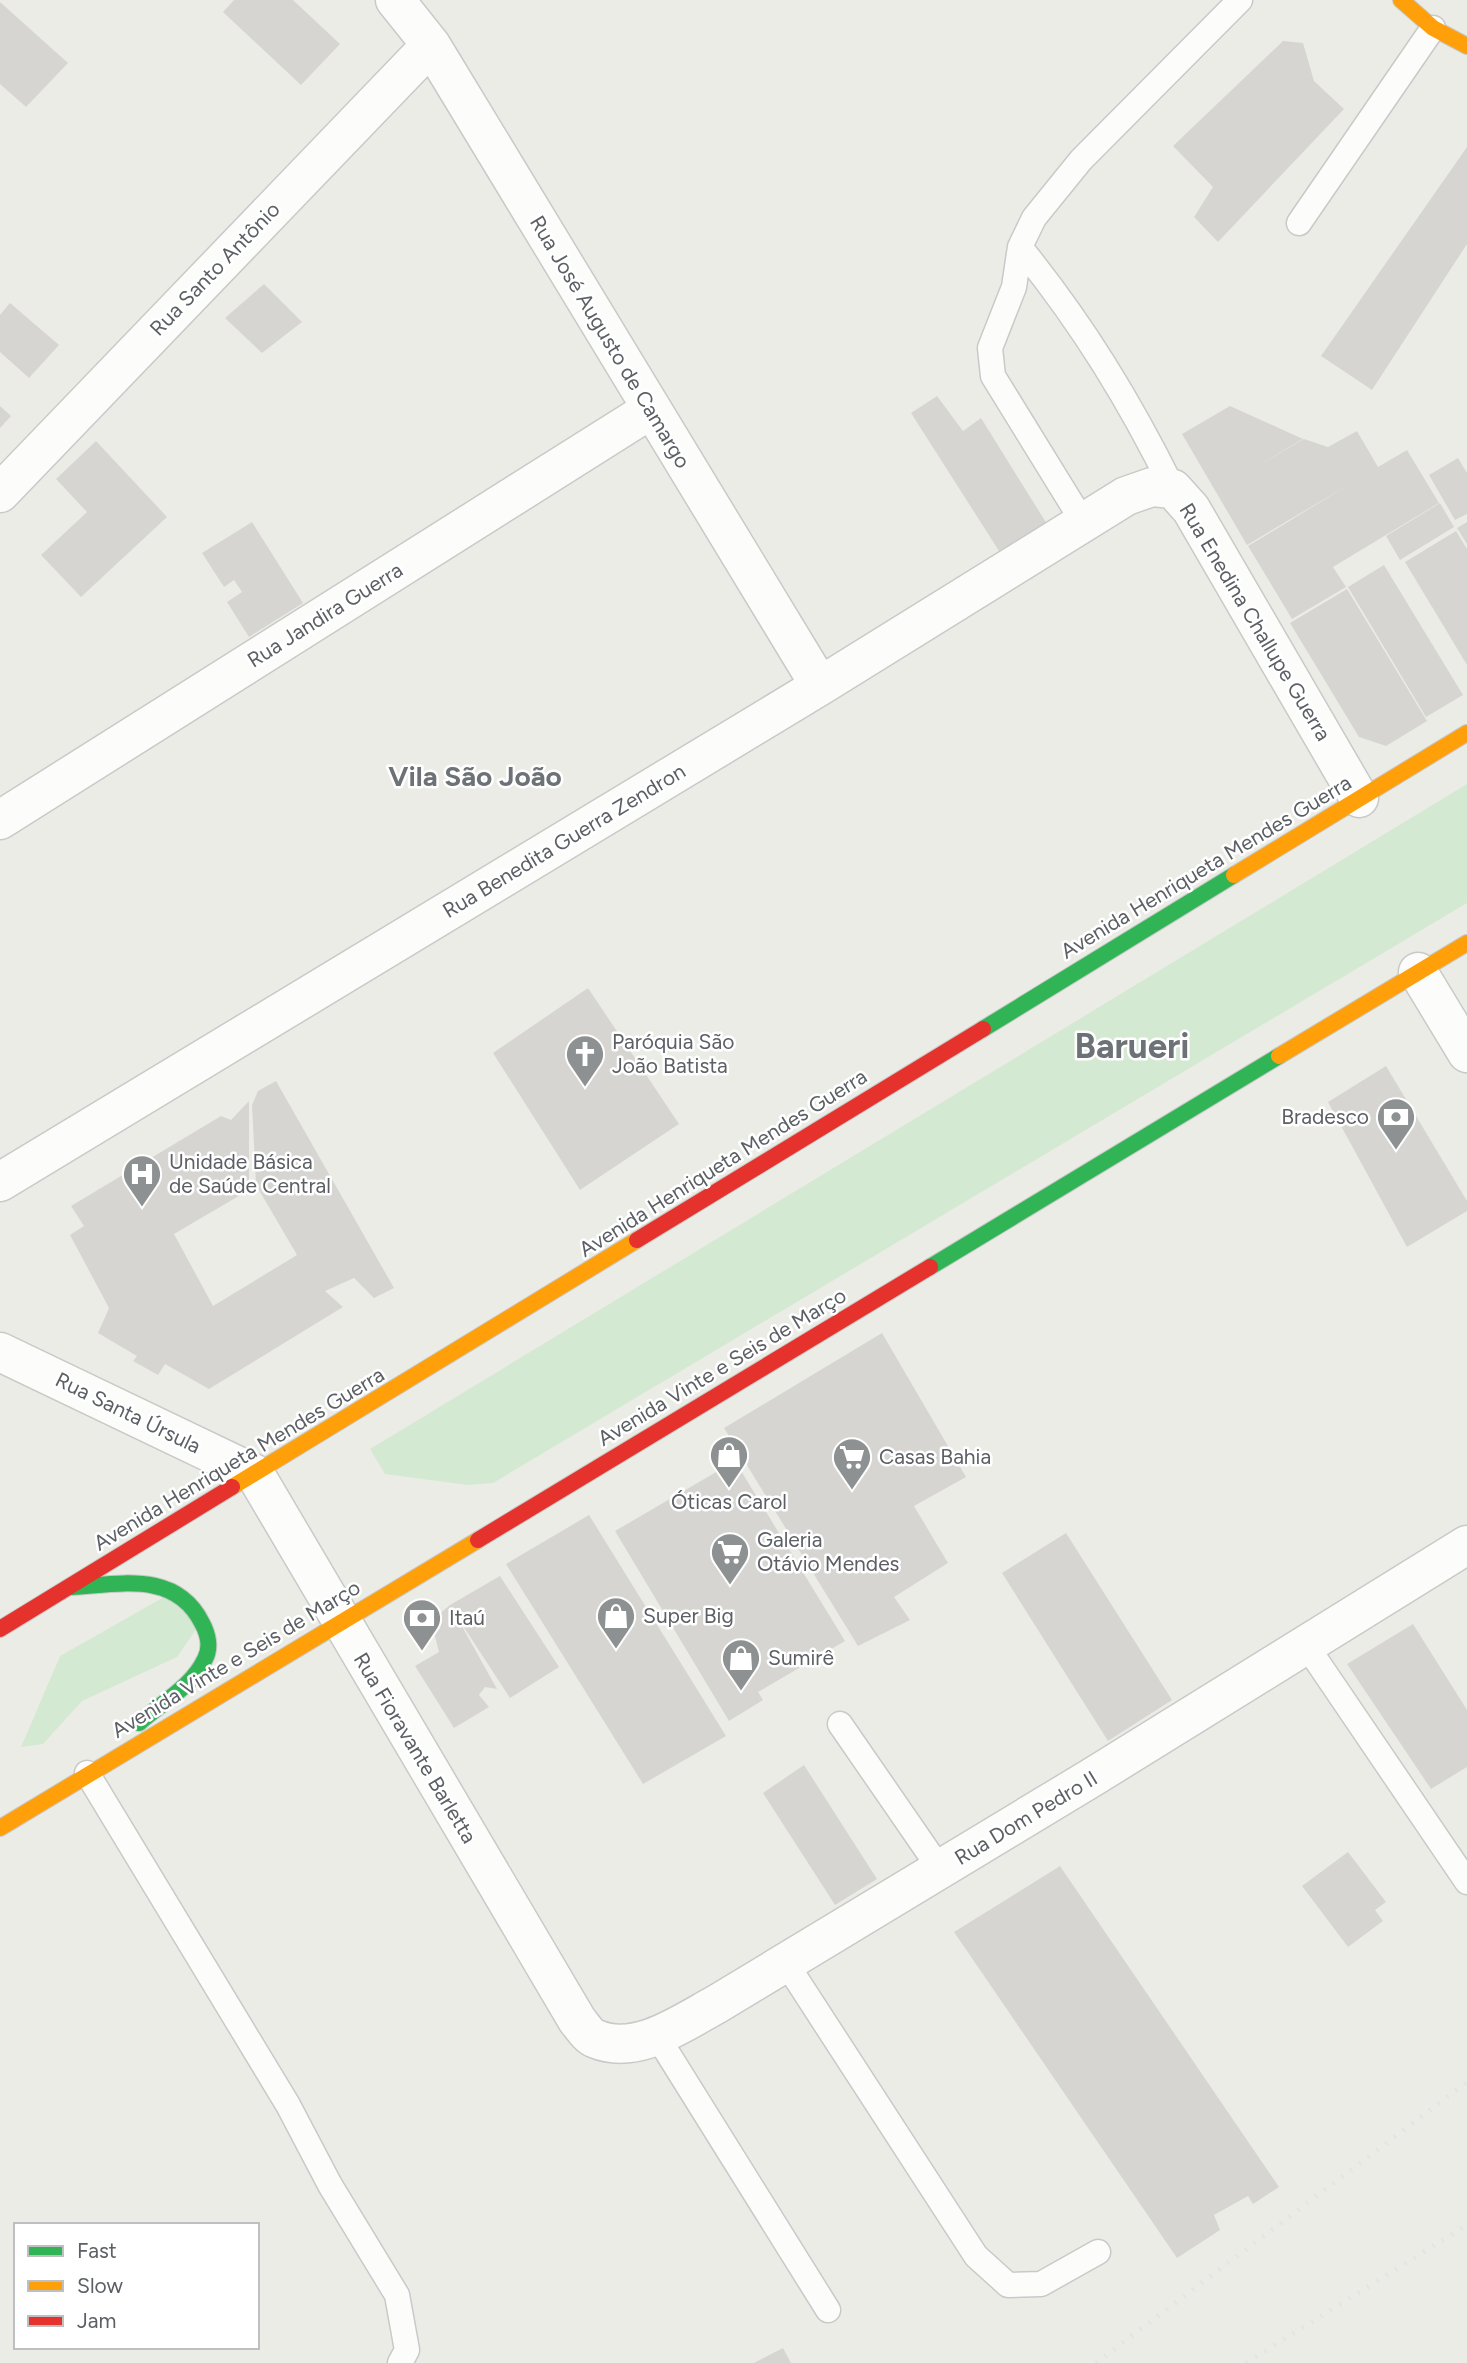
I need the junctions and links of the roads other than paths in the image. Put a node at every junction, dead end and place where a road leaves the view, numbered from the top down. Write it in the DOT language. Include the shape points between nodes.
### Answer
graph roads {
  1 [pos="395,0"];
  2 [pos="1240,0"];
  3 [pos="1401,0"];
  4 [pos="1433,28"];
  5 [pos="431,45"];
  6 [pos="1467,46"];
  7 [pos="1299,223"];
  8 [pos="1020,247"];
  9 [pos="650,410"];
  10 [pos="1174,489"];
  11 [pos="0,493"];
  12 [pos="1126,496"];
  13 [pos="1083,523"];
  14 [pos="820,686"];
  15 [pos="1467,733"];
  16 [pos="1359,798"];
  17 [pos="0,820"];
  18 [pos="1467,943"];
  19 [pos="1418,972"];
  20 [pos="1467,1053"];
  21 [pos="0,1182"];
  22 [pos="0,1352"];
  23 [pos="255,1474"];
  24 [pos="1467,1545"];
  25 [pos="68,1587"];
  26 [pos="339,1621"];
  27 [pos="0,1629"];
  28 [pos="1306,1645"];
  29 [pos="840,1724"];
  30 [pos="87,1773"];
  31 [pos="0,1828"];
  32 [pos="940,1869"];
  33 [pos="1467,1882"];
  34 [pos="786,1962"];
  35 [pos="577,2020"];
  36 [pos="657,2036"];
  37 [pos="1098,2252"];
  38 [pos="828,2310"];
  39 [pos="400,2363"];
  1 -- 5 [label="street, Rua José Augusto de Camargo"];
  2 -- 8 [label="lane" via="1081,160 1034,218"];
  3 -- 4 [label="main road"];
  4 -- 6 [label="main road"];
  4 -- 7 [label="lane"];
  5 -- 9 [label="street, Rua José Augusto de Camargo"];
  5 -- 11 [label="street, Rua Santo Antônio"];
  8 -- 10 [label="lane" via="1068,306 1104,362"];
  8 -- 13 [label="lane" via="1014,287 990,348 993,376"];
  9 -- 14 [label="street, Rua José Augusto de Camargo"];
  9 -- 17 [label="street, Rua Jandira Guerra"];
  10 -- 12 [label="street, Rua Enedina Challupe Guerra" via="1152,487"];
  10 -- 16 [label="street, Rua Enedina Challupe Guerra" via="1208,534"];
  12 -- 13 [label="street, Rua Benedita Guerra Zendron"];
  13 -- 14 [label="street, Rua Benedita Guerra Zendron"];
  14 -- 21 [label="street, Rua Benedita Guerra Zendron"];
  15 -- 16 [label="main road, Avenida Henriqueta Mendes Guerra"];
  16 -- 23 [label="main road, Avenida Henriqueta Mendes Guerra"];
  18 -- 19 [label="main road, Avenida Vinte e Seis de Março"];
  19 -- 20 [label="street"];
  19 -- 26 [label="main road, Avenida Vinte e Seis de Março"];
  22 -- 23 [label="street, Rua Santa Úrsula"];
  23 -- 25 [label="main road, Avenida Henriqueta Mendes Guerra"];
  23 -- 26 [label="street, Rua Fioravante Barletta"];
  24 -- 28 [label="street, Rua Dom Pedro II"];
  25 -- 27 [label="main road, Avenida Henriqueta Mendes Guerra"];
  25 -- 30 [label="main road" via="143,1583 172,1588 192,1603 209,1641 207,1657 197,1672"];
  26 -- 30 [label="main road, Avenida Vinte e Seis de Março"];
  26 -- 35 [label="street, Rua Fioravante Barletta"];
  28 -- 32 [label="street, Rua Dom Pedro II"];
  28 -- 33 [label="lane"];
  29 -- 32 [label="lane"];
  30 -- 31 [label="main road, Avenida Vinte e Seis de Março"];
  30 -- 39 [label="lane" via="397,2295 407,2350"];
  32 -- 34 [label="street, Rua Dom Pedro II"];
  34 -- 36 [label="street, Rua Dom Pedro II"];
  34 -- 37 [label="lane" via="976,2256 1008,2285 1041,2284"];
  35 -- 36 [label="street, Rua Dom Pedro II" via="593,2039 621,2045"];
  36 -- 38 [label="lane"];
}
